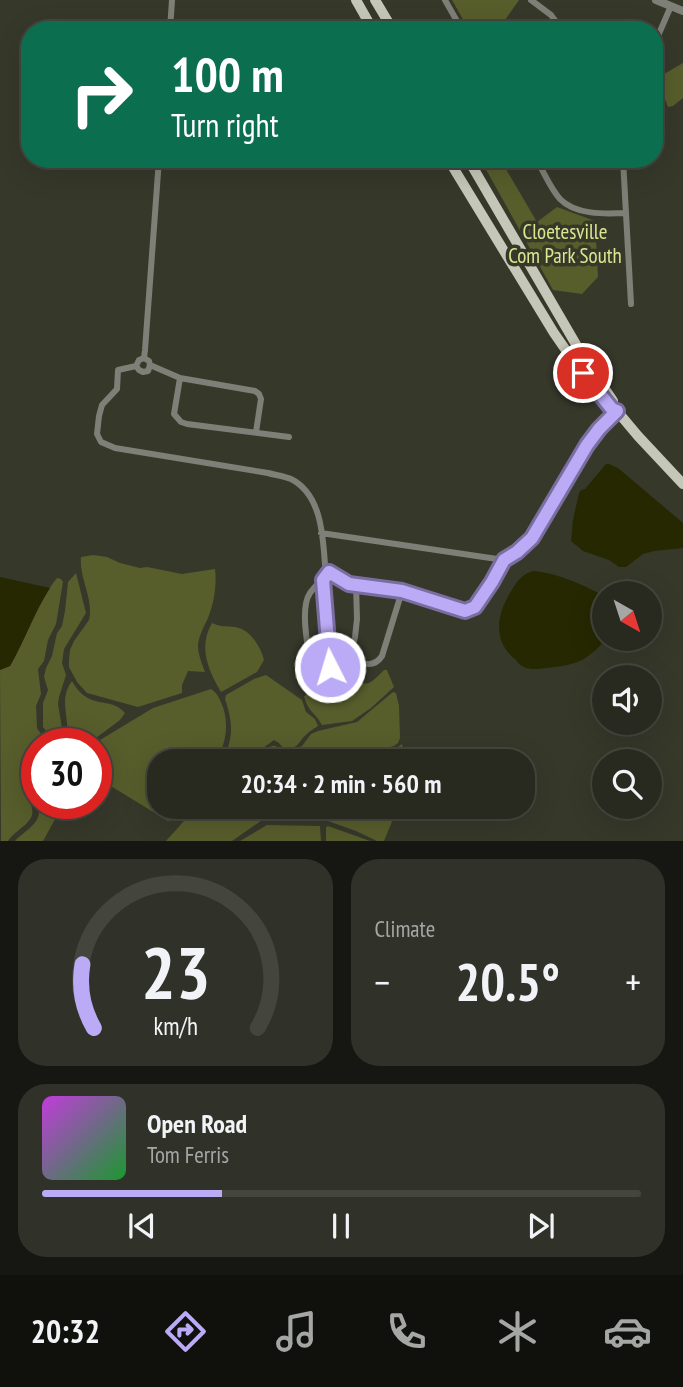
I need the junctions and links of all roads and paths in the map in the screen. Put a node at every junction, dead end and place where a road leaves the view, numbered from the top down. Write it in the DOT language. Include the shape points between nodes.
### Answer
graph roads {
  1 [pos="172,0"];
  2 [pos="356,0"];
  3 [pos="375,0"];
  4 [pos="445,0"];
  5 [pos="531,0"];
  6 [pos="656,0"];
  7 [pos="671,6"];
  8 [pos="683,11"];
  9 [pos="171,21"];
  10 [pos="368,21"];
  11 [pos="388,21"];
  12 [pos="457,21"];
  13 [pos="556,21"];
  14 [pos="663,24"];
  15 [pos="158,168"];
  16 [pos="453,168"];
  17 [pos="472,168"];
  18 [pos="541,168"];
  19 [pos="623,168"];
  20 [pos="625,213"];
  21 [pos="631,304"];
  22 [pos="144,358"];
  23 [pos="150,365"];
  24 [pos="136,366"];
  25 [pos="180,378"];
  26 [pos="617,411"];
  27 [pos="256,432"];
  28 [pos="289,437"];
  29 [pos="683,484"];
  30 [pos="321,533"];
  31 [pos="504,560"];
  32 [pos="329,572"];
  33 [pos="323,580"];
  34 [pos="356,584"];
  35 [pos="402,591"];
  1 -- 9 [label="street"];
  2 -- 10 [label="main road"];
  3 -- 11 [label="main road"];
  4 -- 12 [label="street"];
  5 -- 13 [label="street"];
  6 -- 7 [label="street"];
  7 -- 8 [label="street"];
  7 -- 14 [label="street"];
  15 -- 22 [label="street"];
  16 -- 26 [label="main road" via="554,333"];
  17 -- 26 [label="main road"];
  18 -- 20 [label="street" via="564,202 586,211"];
  19 -- 20 [label="street"];
  20 -- 21 [label="street"];
  22 -- 23 [label="street"];
  22 -- 24 [label="street"];
  23 -- 24 [label="street" via="143,372"];
  23 -- 25 [label="street"];
  24 -- 30 [label="street" via="118,370 117,389 102,405 99,416 101,442 123,450 290,479 309,495"];
  25 -- 27 [label="street" via="255,390 261,399"];
  25 -- 27 [label="street" via="174,414 181,422"];
  26 -- 29 [label="main road"];
  26 -- 31 [label="street" via="587,445 532,538"];
  27 -- 28 [label="street"];
  30 -- 31 [label="street"];
  30 -- 32 [label="street"];
  31 -- 35 [label="street" via="470,610"];
  32 -- 33 [label="street"];
  32 -- 34 [label="street"];
  33 -- 33 [label="street" via="310,594 305,610 311,670 321,680 330,667"];
  34 -- 35 [label="street"];
  34 -- 35 [label="street" via="351,654 366,665 382,656"];
}
